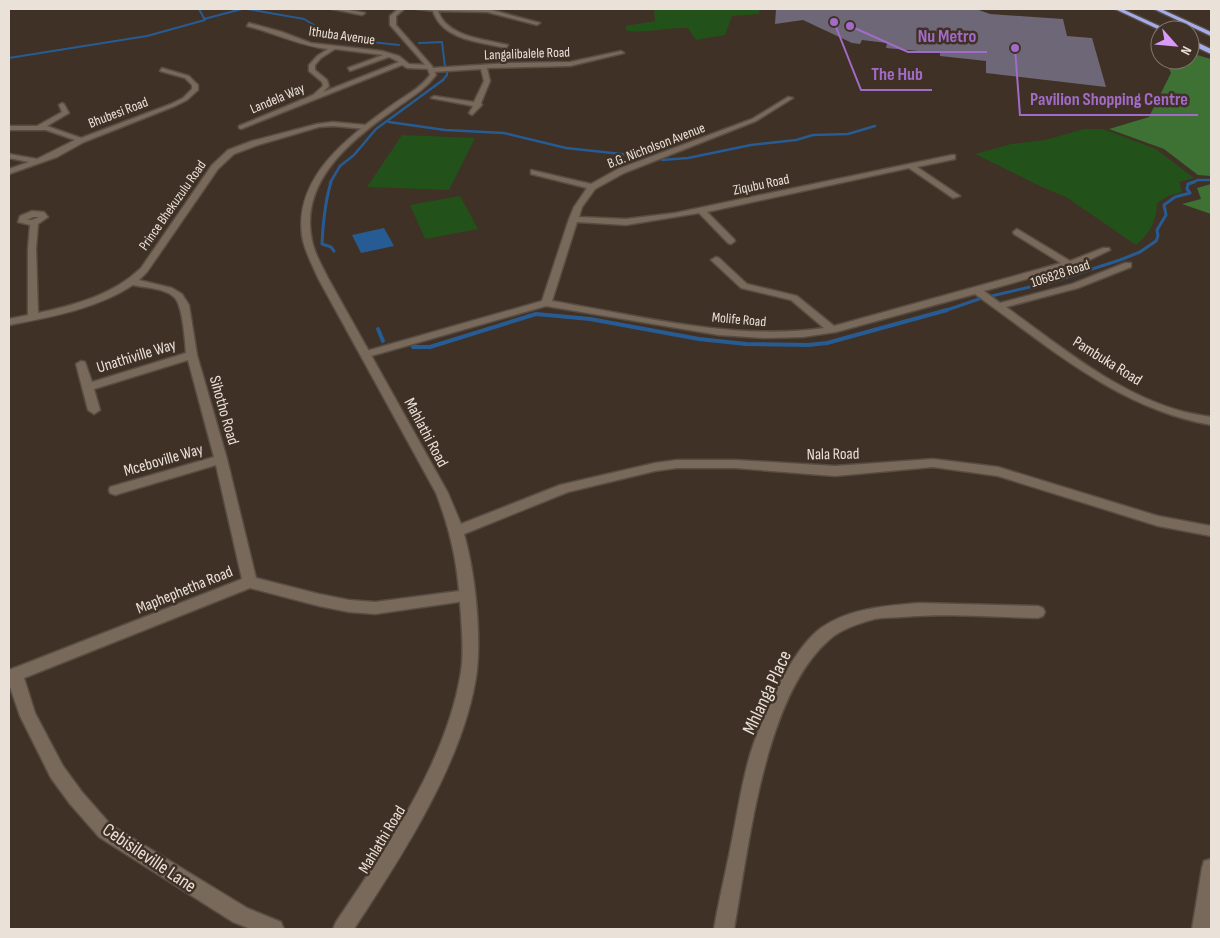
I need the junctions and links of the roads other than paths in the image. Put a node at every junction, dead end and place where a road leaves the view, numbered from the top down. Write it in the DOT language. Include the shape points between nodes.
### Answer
graph roads {
  1 [pos="335,9"];
  2 [pos="401,9"];
  3 [pos="420,9"];
  4 [pos="435,9"];
  5 [pos="478,9"];
  6 [pos="1118,9"];
  7 [pos="1158,9"];
  8 [pos="1167,11"];
  9 [pos="363,14"];
  10 [pos="537,23"];
  11 [pos="1150,23"];
  12 [pos="249,25"];
  13 [pos="1211,30"];
  14 [pos="1211,34"];
  15 [pos="506,46"];
  16 [pos="332,49"];
  17 [pos="621,53"];
  18 [pos="388,54"];
  19 [pos="403,62"];
  20 [pos="484,66"];
  21 [pos="431,68"];
  22 [pos="350,69"];
  23 [pos="162,70"];
  24 [pos="434,98"];
  25 [pos="790,98"];
  26 [pos="304,100"];
  27 [pos="62,105"];
  28 [pos="479,105"];
  29 [pos="472,113"];
  30 [pos="40,127"];
  31 [pos="241,127"];
  32 [pos="366,127"];
  33 [pos="9,128"];
  34 [pos="81,140"];
  35 [pos="9,156"];
  36 [pos="952,157"];
  37 [pos="40,162"];
  38 [pos="911,166"];
  39 [pos="9,172"];
  40 [pos="534,172"];
  41 [pos="592,187"];
  42 [pos="956,196"];
  43 [pos="701,211"];
  44 [pos="573,219"];
  45 [pos="34,222"];
  46 [pos="1017,232"];
  47 [pos="731,241"];
  48 [pos="1106,250"];
  49 [pos="716,260"];
  50 [pos="1069,264"];
  51 [pos="1128,265"];
  52 [pos="133,282"];
  53 [pos="978,291"];
  54 [pos="546,304"];
  55 [pos="996,304"];
  56 [pos="33,316"];
  57 [pos="9,322"];
  58 [pos="832,330"];
  59 [pos="367,354"];
  60 [pos="192,355"];
  61 [pos="81,364"];
  62 [pos="89,387"];
  63 [pos="94,410"];
  64 [pos="1211,421"];
  65 [pos="221,459"];
  66 [pos="115,490"];
  67 [pos="457,531"];
  68 [pos="1211,532"];
  69 [pos="250,582"];
  70 [pos="467,596"];
  71 [pos="1038,612"];
  72 [pos="12,676"];
  73 [pos="1211,868"];
  74 [pos="274,929"];
  75 [pos="343,929"];
  76 [pos="724,929"];
  77 [pos="1202,929"];
  1 -- 9 [label="street"];
  2 -- 21 [label="street" via="393,16 393,25"];
  3 -- 4 [label="street"];
  4 -- 5 [label="street"];
  4 -- 15 [label="street" via="445,28"];
  5 -- 10 [label="street"];
  6 -- 11 [label="highway"];
  7 -- 8 [label="highway"];
  8 -- 13 [label="highway"];
  8 -- 14 [label="highway"];
  12 -- 16 [label="street, Ithuba Avenue" via="280,33 310,46"];
  16 -- 18 [label="street, Ithuba Avenue"];
  16 -- 26 [label="street, Landela Way" via="312,65 312,71 325,81 324,88"];
  17 -- 20 [label="street, Langalibalele Road" via="570,64"];
  18 -- 19 [label="street, Ithuba Avenue"];
  18 -- 22 [label="street"];
  19 -- 21 [label="street, Ithuba Avenue" via="413,67"];
  19 -- 26 [label="street"];
  20 -- 21 [label="street, Langalibalele Road"];
  20 -- 28 [label="street" via="487,77 480,90"];
  21 -- 32 [label="street, Mahlathi Road" via="433,75 425,85"];
  23 -- 34 [label="street, Bhubesi Road" via="187,77 195,85 195,90 173,105"];
  24 -- 28 [label="street"];
  25 -- 41 [label="street, B.G. Nicholson Avenue" via="754,120 620,171"];
  26 -- 31 [label="street, Landela Way"];
  27 -- 30 [label="street" via="66,113"];
  28 -- 29 [label="street"];
  30 -- 33 [label="street"];
  30 -- 34 [label="street"];
  32 -- 52 [label="street, Prince Bhekuzulu Road" via="319,125 231,152 215,166"];
  32 -- 59 [label="street, Mahlathi Road" via="335,154 314,184 308,203 306,229 312,254 323,278 353,336"];
  34 -- 37 [label="street, Bhubesi Road"];
  35 -- 37 [label="street"];
  36 -- 38 [label="street, Ziqubu Road"];
  37 -- 39 [label="street, Bhubesi Road"];
  38 -- 42 [label="street"];
  38 -- 43 [label="street, Ziqubu Road"];
  40 -- 41 [label="street"];
  41 -- 44 [label="street, B.G. Nicholson Avenue" via="582,198"];
  43 -- 44 [label="street, Ziqubu Road" via="642,221"];
  43 -- 47 [label="street"];
  44 -- 54 [label="street, B.G. Nicholson Avenue"];
  45 -- 56 [label="street"];
  46 -- 50 [label="street"];
  48 -- 50 [label="street, Molife Road"];
  49 -- 58 [label="street" via="744,286 794,298"];
  50 -- 53 [label="street, Molife Road"];
  51 -- 55 [label="street, 106828 Road" via="1074,286"];
  52 -- 56 [label="street, Prince Bhekuzulu Road" via="95,300"];
  52 -- 60 [label="street, Sihotho Road" via="161,287 179,296 184,306"];
  53 -- 55 [label="street, Pambuka Road"];
  53 -- 58 [label="street, Molife Road"];
  54 -- 58 [label="street, Molife Road" via="743,334 782,335"];
  54 -- 59 [label="street, Molife Road"];
  55 -- 64 [label="street, Pambuka Road" via="1130,396"];
  56 -- 57 [label="street, Prince Bhekuzulu Road"];
  59 -- 67 [label="street, Mahlathi Road" via="442,494"];
  60 -- 62 [label="street, Unathiville Way"];
  60 -- 65 [label="street, Sihotho Road"];
  61 -- 62 [label="street, Unathiville Way"];
  62 -- 63 [label="street, Unathiville Way"];
  65 -- 66 [label="street, Mceboville Way"];
  65 -- 69 [label="street, Sihotho Road"];
  67 -- 68 [label="street, Nala Road" via="565,488 655,467 735,464 835,470 933,463 998,472 1158,521"];
  67 -- 70 [label="street, Mahlathi Road"];
  69 -- 70 [label="street, Maphephetha Road" via="327,602 375,608"];
  69 -- 72 [label="street, Maphephetha Road"];
  70 -- 75 [label="street, Mahlathi Road" via="468,676 454,725 410,827"];
  71 -- 76 [label="street, Mhlanga Place" via="919,609 874,613 826,633 806,652 788,684 755,768"];
  72 -- 74 [label="street, Cebisileville Lane" via="57,772 105,831 240,914"];
  73 -- 77 [label="street"];
}
